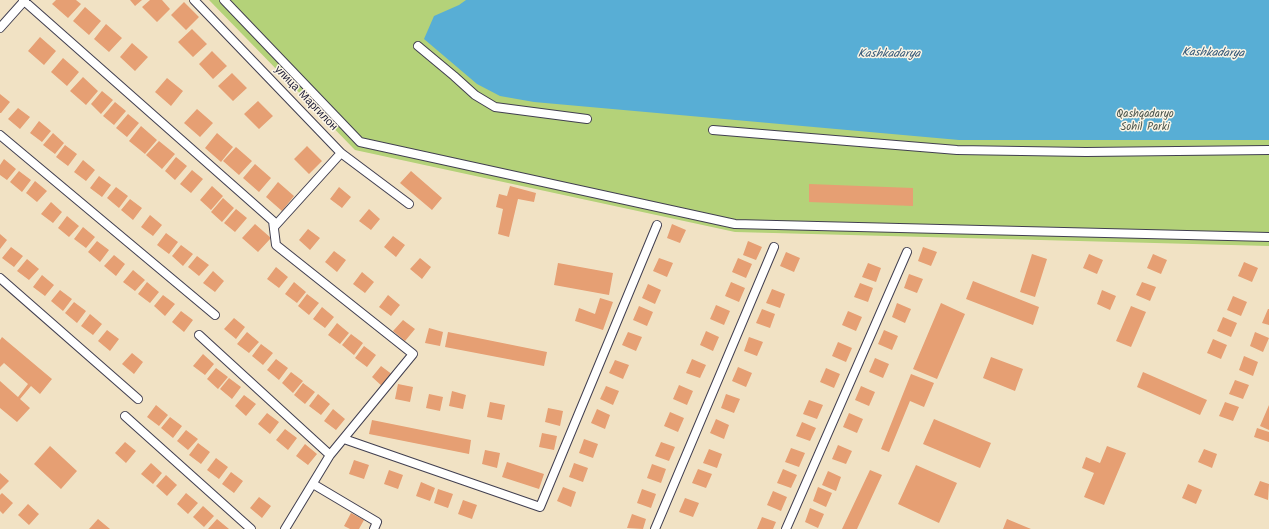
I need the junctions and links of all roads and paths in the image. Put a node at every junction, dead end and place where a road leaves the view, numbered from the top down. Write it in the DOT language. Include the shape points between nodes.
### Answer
graph roads {
  1 [pos="24,0"];
  2 [pos="194,0"];
  3 [pos="224,0"];
  4 [pos="0,28"];
  5 [pos="418,46"];
  6 [pos="587,119"];
  7 [pos="713,130"];
  8 [pos="0,135"];
  9 [pos="1269,150"];
  10 [pos="341,153"];
  11 [pos="409,204"];
  12 [pos="657,224"];
  13 [pos="274,227"];
  14 [pos="1269,237"];
  15 [pos="774,247"];
  16 [pos="907,252"];
  17 [pos="0,278"];
  18 [pos="215,316"];
  19 [pos="199,335"];
  20 [pos="138,399"];
  21 [pos="125,416"];
  22 [pos="344,439"];
  23 [pos="330,455"];
  24 [pos="312,484"];
  25 [pos="251,529"];
  26 [pos="285,529"];
  27 [pos="374,529"];
  28 [pos="655,529"];
  29 [pos="786,529"];
  1 -- 4 [label="street"];
  1 -- 13 [label="street" via="273,221"];
  2 -- 10 [label="street, улица Маргилон"];
  3 -- 14 [label="street" via="360,142 734,224"];
  5 -- 6 [label="street" via="475,95 495,107"];
  7 -- 9 [label="street" via="957,150"];
  8 -- 18 [label="street"];
  10 -- 11 [label="street, улица Маргилон"];
  10 -- 13 [label="street"];
  12 -- 22 [label="street" via="540,507"];
  13 -- 22 [label="street" via="276,245 413,354"];
  15 -- 28 [label="street"];
  16 -- 29 [label="street"];
  17 -- 20 [label="street"];
  19 -- 23 [label="street"];
  21 -- 25 [label="street"];
  22 -- 23 [label="street"];
  23 -- 24 [label="street"];
  24 -- 26 [label="street"];
  24 -- 27 [label="street" via="377,522"];
}
